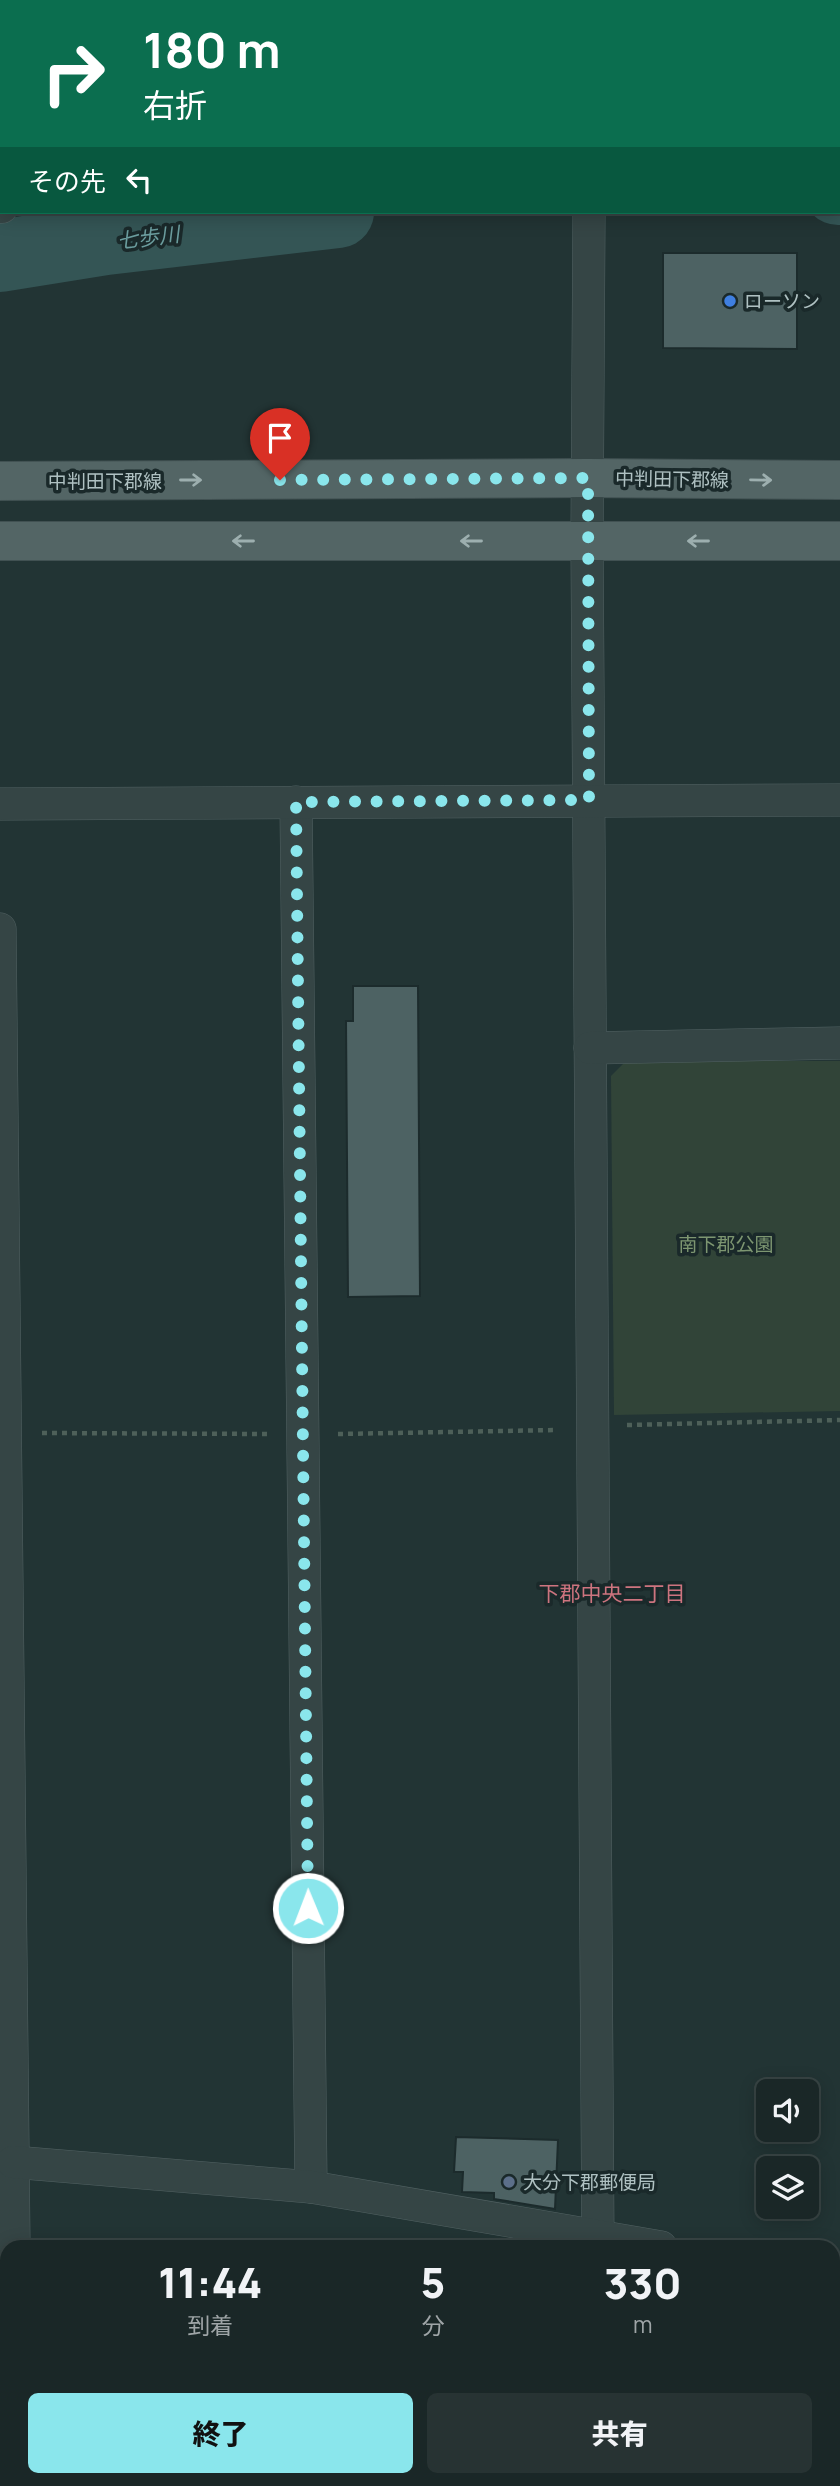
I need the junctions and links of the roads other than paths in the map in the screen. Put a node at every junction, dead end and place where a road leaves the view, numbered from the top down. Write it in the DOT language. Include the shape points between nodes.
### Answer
graph roads {
  1 [pos="589,224"];
  2 [pos="588,478"];
  3 [pos="840,480"];
  4 [pos="0,481"];
  5 [pos="0,541"];
  6 [pos="587,541"];
  7 [pos="840,541"];
  8 [pos="589,800"];
  9 [pos="840,800"];
  10 [pos="296,802"];
  11 [pos="0,804"];
  12 [pos="0,929"];
  13 [pos="840,1043"];
  14 [pos="590,1048"];
  15 [pos="13,2162"];
  16 [pos="311,2186"];
  17 [pos="14,2240"];
  18 [pos="588,2240"];
  19 [pos="598,2240"];
  1 -- 2 [label="street"];
  2 -- 3 [label="main road, 中判田下郡線, one-way"];
  4 -- 2 [label="main road, 中判田下郡線, one-way"];
  2 -- 6 [label="street"];
  6 -- 5 [label="main road, one-way"];
  7 -- 6 [label="main road, one-way"];
  6 -- 8 [label="street"];
  8 -- 9 [label="street"];
  8 -- 10 [label="street"];
  8 -- 14 [label="street"];
  10 -- 11 [label="street"];
  10 -- 16 [label="street"];
  12 -- 15 [label="street"];
  13 -- 14 [label="street"];
  14 -- 19 [label="street"];
  15 -- 16 [label="street"];
  15 -- 17 [label="street"];
  16 -- 18 [label="street"];
}
